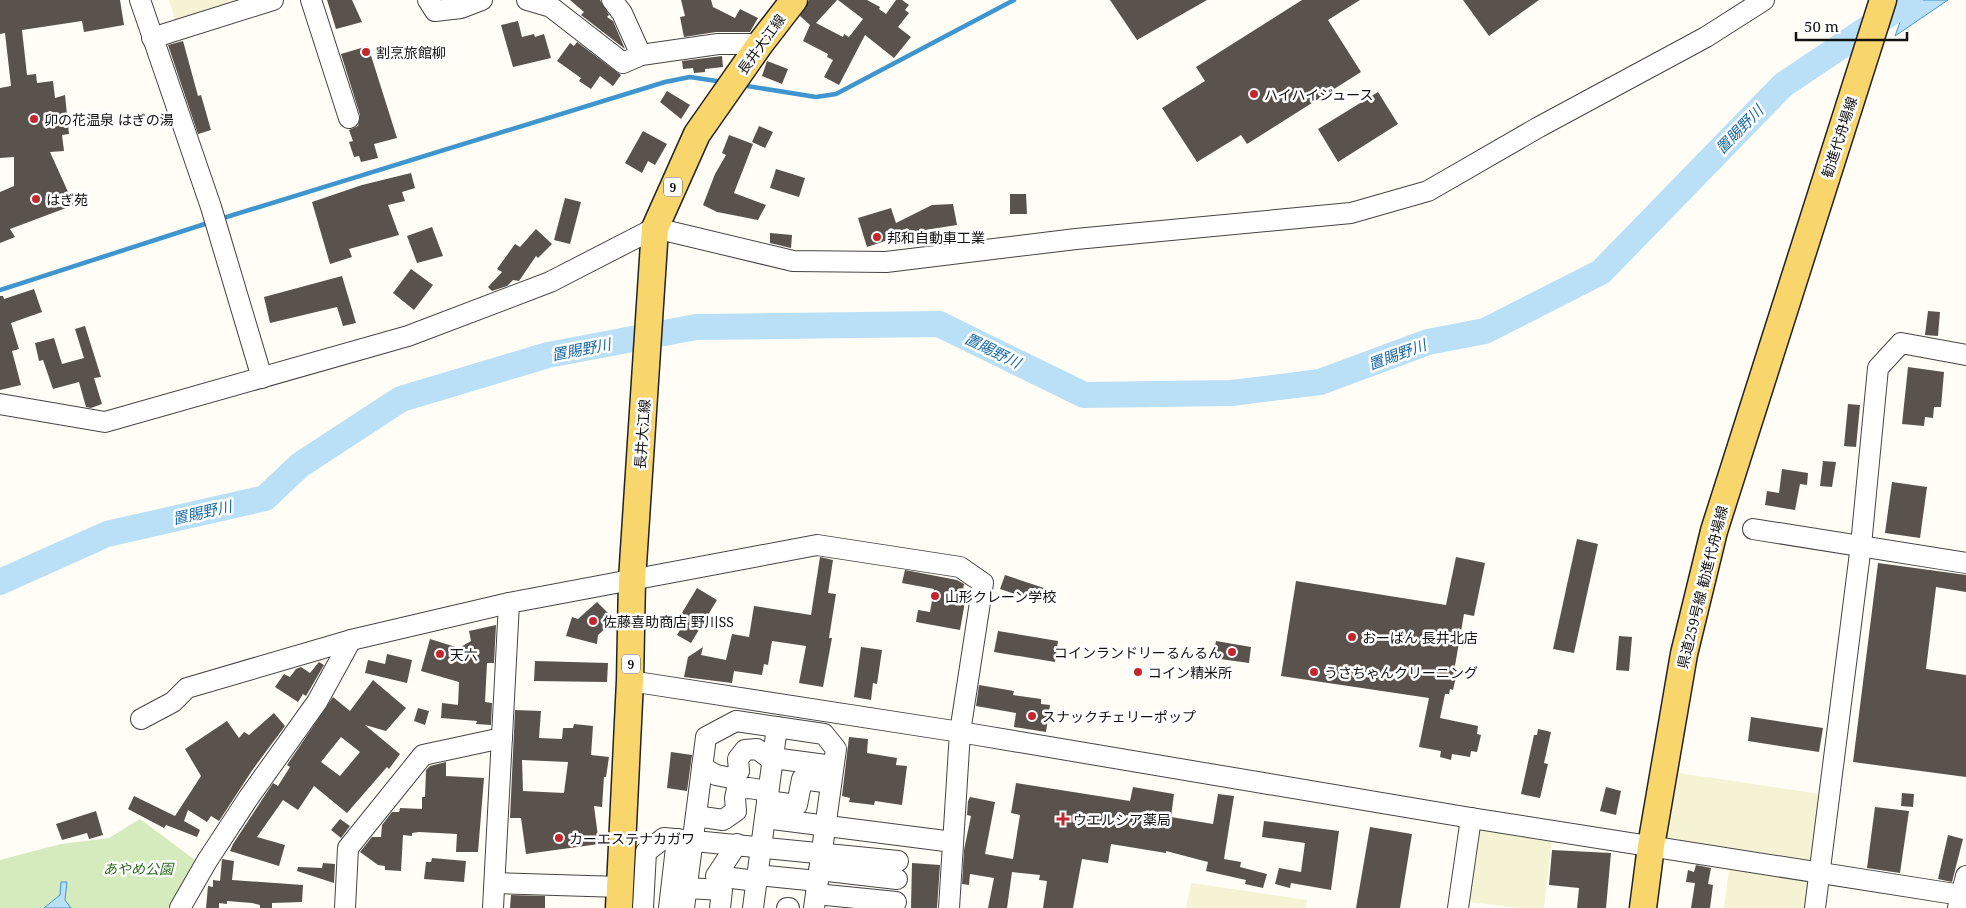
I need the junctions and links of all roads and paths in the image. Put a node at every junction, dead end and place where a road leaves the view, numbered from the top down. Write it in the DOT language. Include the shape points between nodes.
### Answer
graph roads {
  1 [pos="140,0"];
  2 [pos="273,0"];
  3 [pos="311,0"];
  4 [pos="428,0"];
  5 [pos="482,0"];
  6 [pos="528,0"];
  7 [pos="612,0"];
  8 [pos="794,0"];
  9 [pos="1764,0"];
  10 [pos="1883,0"];
  11 [pos="152,38"];
  12 [pos="760,44"];
  13 [pos="641,55"];
  14 [pos="349,118"];
  15 [pos="655,228"];
  16 [pos="1795,275"];
  17 [pos="1966,355"];
  18 [pos="262,378"];
  19 [pos="0,404"];
  20 [pos="1753,529"];
  21 [pos="1861,545"];
  22 [pos="1966,563"];
  23 [pos="632,580"];
  24 [pos="509,603"];
  25 [pos="351,640"];
  26 [pos="630,681"];
  27 [pos="141,719"];
  28 [pos="777,727"];
  29 [pos="960,732"];
  30 [pos="502,738"];
  31 [pos="773,759"];
  32 [pos="702,767"];
  33 [pos="832,774"];
  34 [pos="767,804"];
  35 [pos="696,816"];
  36 [pos="1471,818"];
  37 [pos="825,826"];
  38 [pos="898,836"];
  39 [pos="685,840"];
  40 [pos="953,842"];
  41 [pos="737,844"];
  42 [pos="1651,846"];
  43 [pos="761,847"];
  44 [pos="898,870"];
  45 [pos="1819,871"];
  46 [pos="757,878"];
  47 [pos="818,881"];
  48 [pos="495,883"];
  49 [pos="687,888"];
  50 [pos="1962,893"];
  51 [pos="619,897"];
  52 [pos="896,905"];
  53 [pos="180,908"];
  54 [pos="344,908"];
  55 [pos="493,908"];
  56 [pos="643,908"];
  57 [pos="669,908"];
  58 [pos="684,908"];
  59 [pos="720,908"];
  60 [pos="753,908"];
  61 [pos="949,908"];
  62 [pos="1458,908"];
  63 [pos="1643,908"];
  64 [pos="1815,908"];
  1 -- 11 [label="street"];
  2 -- 11 [label="street"];
  3 -- 14 [label="street"];
  4 -- 5 [label="street" via="435,11 461,8"];
  6 -- 13 [label="street" via="551,6 623,63"];
  7 -- 13 [label="street" via="622,13"];
  8 -- 12 [label="main road, 長井大江線 / 9"];
  9 -- 15 [label="street" via="1706,37 1428,191 1351,213 1076,239 886,262 794,260"];
  10 -- 16 [label="main road, 勧進代舟場線"];
  11 -- 18 [label="street" via="211,207"];
  12 -- 13 [label="street" via="718,44"];
  12 -- 15 [label="main road, 長井大江線 / 9" via="697,134"];
  15 -- 18 [label="street" via="550,282 408,336"];
  15 -- 23 [label="main road, 長井大江線 / 9"];
  16 -- 42 [label="main road, 県道259号線 勧進代舟場線" via="1714,531 1684,654"];
  17 -- 21 [label="street" via="1901,343 1878,368"];
  18 -- 19 [label="street" via="105,422"];
  20 -- 21 [label="street"];
  21 -- 22 [label="street"];
  21 -- 45 [label="street"];
  23 -- 24 [label="street"];
  23 -- 26 [label="main road, 長井大江線 / 9"];
  23 -- 29 [label="street" via="817,545 960,567 983,582"];
  24 -- 25 [label="street"];
  24 -- 30 [label="street"];
  25 -- 27 [label="street" via="186,688 173,702"];
  25 -- 53 [label="street" via="317,702 244,805"];
  26 -- 29 [label="street"];
  26 -- 51 [label="main road, 長井大江線 / 9"];
  28 -- 31 [label="street"];
  28 -- 32 [label="street" via="736,721 706,737"];
  28 -- 33 [label="street" via="824,734 836,749"];
  29 -- 36 [label="street"];
  29 -- 40 [label="street"];
  30 -- 48 [label="street"];
  30 -- 54 [label="street" via="423,755 348,848"];
  31 -- 32 [label="street" via="757,749 745,750 738,759 739,771 731,778 716,775"];
  31 -- 33 [label="street"];
  31 -- 34 [label="street"];
  32 -- 35 [label="street"];
  33 -- 34 [label="street" via="802,779 797,805"];
  33 -- 37 [label="street"];
  34 -- 35 [label="street" via="749,788 737,790 736,811 723,820"];
  34 -- 37 [label="street"];
  34 -- 43 [label="street"];
  35 -- 39 [label="street"];
  36 -- 42 [label="street"];
  36 -- 62 [label="street"];
  37 -- 38 [label="street"];
  37 -- 47 [label="street"];
  38 -- 40 [label="street"];
  38 -- 44 [label="street"];
  39 -- 41 [label="street"];
  39 -- 49 [label="street"];
  39 -- 56 [label="street" via="664,838 646,852"];
  39 -- 57 [label="street"];
  40 -- 61 [label="street"];
  41 -- 43 [label="street"];
  41 -- 46 [label="street" via="716,876"];
  42 -- 45 [label="street"];
  42 -- 63 [label="main road, 県道259号線 勧進代舟場線"];
  43 -- 46 [label="street"];
  43 -- 47 [label="street"];
  44 -- 47 [label="street"];
  44 -- 52 [label="street"];
  45 -- 50 [label="street"];
  45 -- 64 [label="street"];
  46 -- 47 [label="street"];
  46 -- 60 [label="street"];
  47 -- 52 [label="street"];
  48 -- 51 [label="street"];
  48 -- 55 [label="street"];
  49 -- 58 [label="street"];
  49 -- 59 [label="street" via="722,890"];
}
